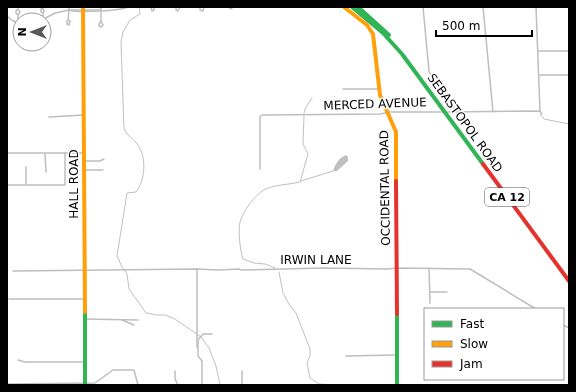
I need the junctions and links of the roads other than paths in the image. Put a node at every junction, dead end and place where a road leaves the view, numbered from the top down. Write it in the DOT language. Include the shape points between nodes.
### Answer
graph roads {
  1 [pos="68,7"];
  2 [pos="101,7"];
  3 [pos="128,7"];
  4 [pos="151,7"];
  5 [pos="154,7"];
  6 [pos="176,7"];
  7 [pos="180,7"];
  8 [pos="200,7"];
  9 [pos="204,7"];
  10 [pos="229,7"];
  11 [pos="233,7"];
  12 [pos="344,7"];
  13 [pos="352,7"];
  14 [pos="358,7"];
  15 [pos="423,7"];
  16 [pos="483,7"];
  17 [pos="536,7"];
  18 [pos="123,8"];
  19 [pos="83,9"];
  20 [pos="68,10"];
  21 [pos="101,10"];
  22 [pos="52,14"];
  23 [pos="68,20"];
  24 [pos="101,21"];
  25 [pos="538,51"];
  26 [pos="569,51"];
  27 [pos="402,54"];
  28 [pos="539,75"];
  29 [pos="569,75"];
  30 [pos="343,89"];
  31 [pos="379,89"];
  32 [pos="540,111"];
  33 [pos="388,112"];
  34 [pos="444,112"];
  35 [pos="458,112"];
  36 [pos="493,112"];
  37 [pos="84,114"];
  38 [pos="542,114"];
  39 [pos="49,117"];
  40 [pos="7,153"];
  41 [pos="84,153"];
  42 [pos="45,154"];
  43 [pos="65,154"];
  44 [pos="104,159"];
  45 [pos="84,161"];
  46 [pos="26,167"];
  47 [pos="260,169"];
  48 [pos="84,170"];
  49 [pos="103,170"];
  50 [pos="46,172"];
  51 [pos="7,185"];
  52 [pos="26,185"];
  53 [pos="397,268"];
  54 [pos="429,268"];
  55 [pos="197,269"];
  56 [pos="13,271"];
  57 [pos="84,271"];
  58 [pos="569,281"];
  59 [pos="430,292"];
  60 [pos="446,292"];
  61 [pos="9,299"];
  62 [pos="84,299"];
  63 [pos="430,303"];
  64 [pos="534,308"];
  65 [pos="84,319"];
  66 [pos="120,320"];
  67 [pos="138,320"];
  68 [pos="134,325"];
  69 [pos="212,334"];
  70 [pos="196,347"];
  71 [pos="396,355"];
  72 [pos="346,356"];
  73 [pos="18,360"];
  74 [pos="85,362"];
  75 [pos="175,371"];
  76 [pos="242,371"];
  77 [pos="7,384"];
  78 [pos="85,384"];
  79 [pos="138,385"];
  80 [pos="178,385"];
  81 [pos="202,385"];
  82 [pos="242,385"];
  83 [pos="397,385"];
  1 -- 20 [label="street"];
  2 -- 21 [label="street"];
  3 -- 18 [label="street"];
  4 -- 5 [label="street" via="152,11"];
  6 -- 7 [label="street" via="178,11"];
  8 -- 9 [label="street" via="202,11"];
  10 -- 11 [label="street"];
  12 -- 31 [label="street, OCCIDENTAL ROAD" via="367,25 372,33"];
  13 -- 27 [label="street, SEBASTOPOL ROAD / CA 12" via="383,33"];
  14 -- 27 [label="street, SEBASTOPOL ROAD / CA 12" via="384,30"];
  15 -- 35 [label="street" via="429,71"];
  16 -- 36 [label="street"];
  17 -- 25 [label="street"];
  18 -- 21 [label="street"];
  19 -- 20 [label="street"];
  19 -- 21 [label="street"];
  19 -- 37 [label="street, HALL ROAD"];
  20 -- 22 [label="street"];
  20 -- 23 [label="street"];
  21 -- 24 [label="street"];
  25 -- 26 [label="street"];
  25 -- 28 [label="street"];
  27 -- 34 [label="street, SEBASTOPOL ROAD / CA 12"];
  28 -- 29 [label="street"];
  28 -- 32 [label="street"];
  30 -- 31 [label="street"];
  31 -- 33 [label="street, OCCIDENTAL ROAD"];
  32 -- 36 [label="street, MERCED AVENUE"];
  32 -- 38 [label="street"];
  33 -- 34 [label="street, MERCED AVENUE"];
  33 -- 47 [label="street, MERCED AVENUE" via="262,115"];
  33 -- 53 [label="street, OCCIDENTAL ROAD" via="396,134"];
  34 -- 35 [label="street, MERCED AVENUE"];
  34 -- 58 [label="street, SEBASTOPOL ROAD / CA 12"];
  35 -- 36 [label="street, MERCED AVENUE"];
  37 -- 39 [label="street"];
  37 -- 41 [label="street, HALL ROAD"];
  40 -- 42 [label="street"];
  41 -- 43 [label="street"];
  41 -- 45 [label="street, HALL ROAD"];
  42 -- 43 [label="street"];
  42 -- 50 [label="street"];
  43 -- 52 [label="street" via="65,185"];
  44 -- 45 [label="street"];
  45 -- 48 [label="street, HALL ROAD"];
  46 -- 52 [label="street"];
  48 -- 49 [label="street"];
  48 -- 57 [label="street, HALL ROAD"];
  51 -- 52 [label="street"];
  53 -- 54 [label="street, IRWIN LANE"];
  53 -- 55 [label="street, IRWIN LANE"];
  53 -- 71 [label="street, OCCIDENTAL ROAD"];
  54 -- 59 [label="street"];
  54 -- 64 [label="street, IRWIN LANE" via="470,268"];
  55 -- 57 [label="street, IRWIN LANE"];
  55 -- 70 [label="street"];
  56 -- 57 [label="street, IRWIN LANE"];
  57 -- 62 [label="street, HALL ROAD"];
  59 -- 60 [label="street"];
  59 -- 63 [label="street"];
  61 -- 62 [label="street"];
  62 -- 65 [label="street, HALL ROAD"];
  65 -- 66 [label="street"];
  65 -- 74 [label="street, HALL ROAD"];
  66 -- 67 [label="street"];
  66 -- 68 [label="street"];
  69 -- 81 [label="street" via="203,334 198,340 198,356 202,361"];
  71 -- 72 [label="street"];
  71 -- 83 [label="street, OCCIDENTAL ROAD"];
  73 -- 74 [label="street"];
  74 -- 78 [label="street, HALL ROAD"];
  75 -- 80 [label="street"];
  76 -- 82 [label="street"];
  77 -- 78 [label="street"];
  78 -- 79 [label="street" via="95,383 113,370 134,370"];
}
